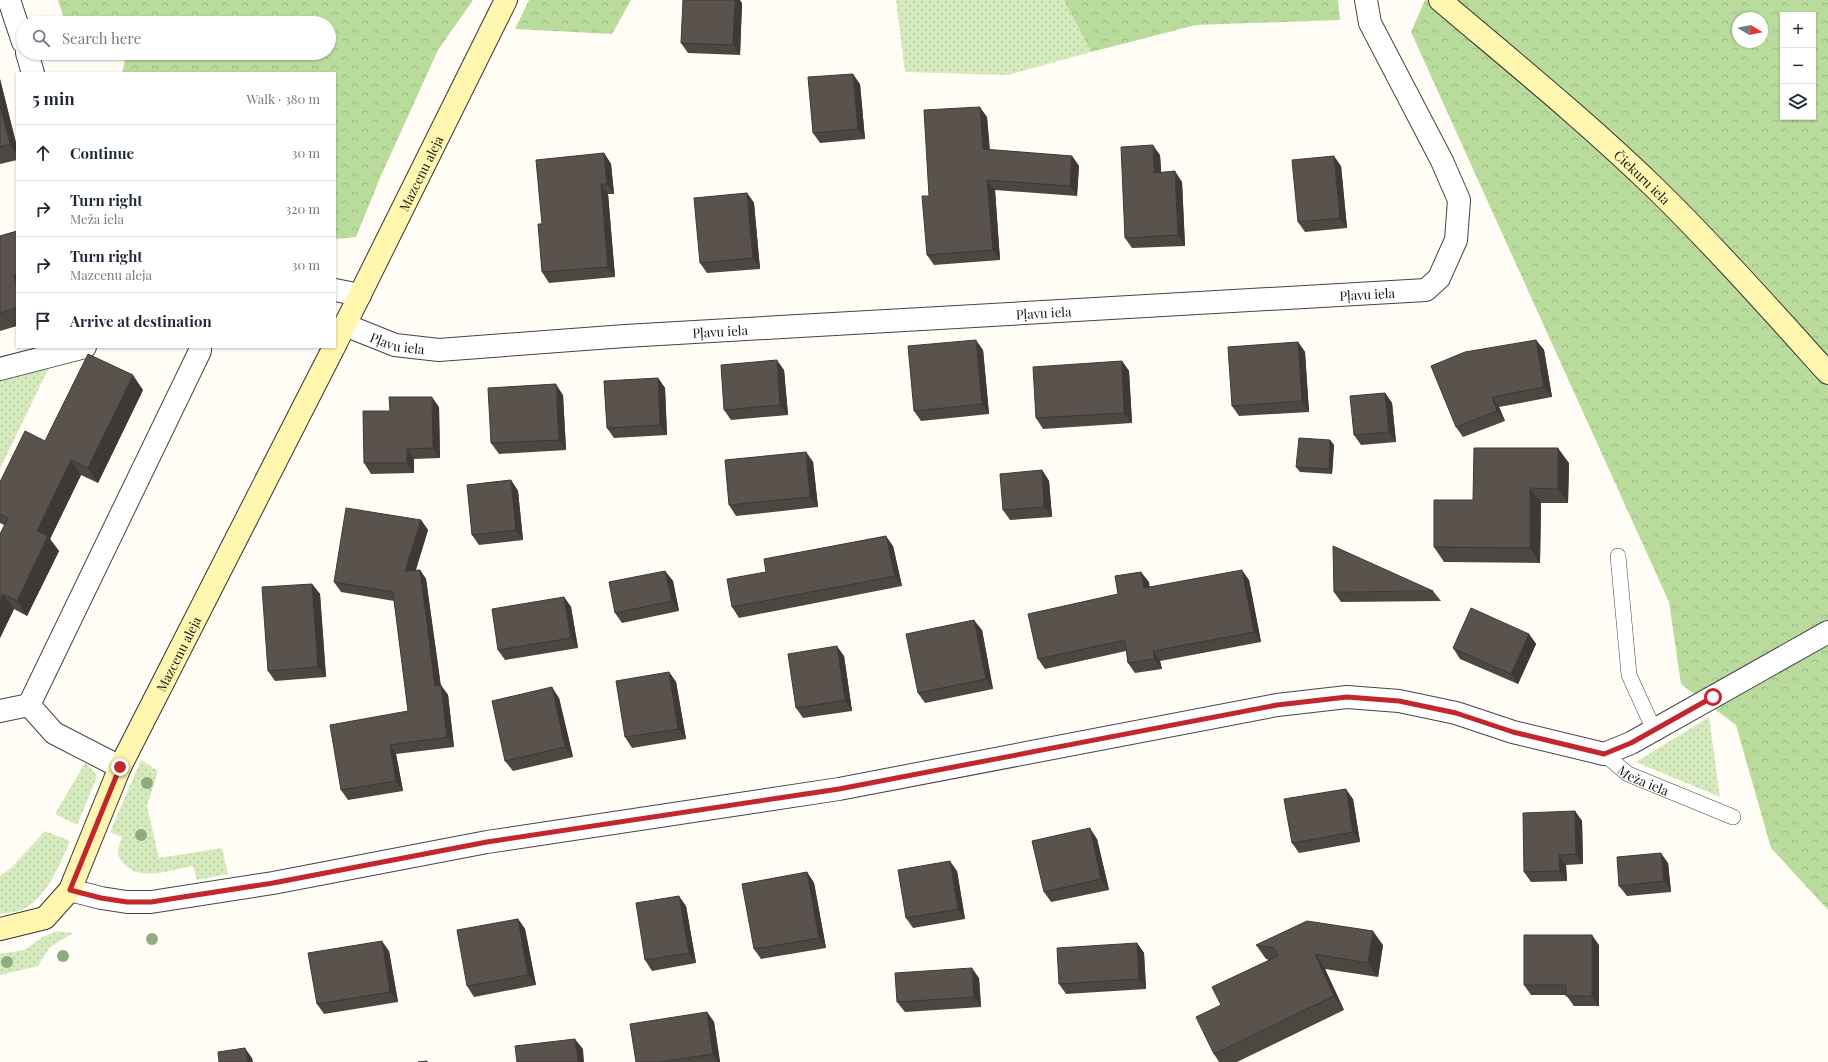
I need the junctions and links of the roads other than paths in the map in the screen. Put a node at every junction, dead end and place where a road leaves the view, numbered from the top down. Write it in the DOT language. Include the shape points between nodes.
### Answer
graph roads {
  1 [pos="9,0"];
  2 [pos="506,0"];
  3 [pos="1366,0"];
  4 [pos="1440,0"];
  5 [pos="16,21"];
  6 [pos="29,60"];
  7 [pos="33,72"];
  8 [pos="336,290"];
  9 [pos="360,295"];
  10 [pos="345,325"];
  11 [pos="336,342"];
  12 [pos="81,348"];
  13 [pos="200,348"];
  14 [pos="333,348"];
  15 [pos="0,369"];
  16 [pos="1828,373"];
  17 [pos="1618,556"];
  18 [pos="1828,632"];
  19 [pos="29,704"];
  20 [pos="0,711"];
  21 [pos="1654,730"];
  22 [pos="1604,754"];
  23 [pos="120,767"];
  24 [pos="1733,817"];
  25 [pos="70,890"];
  26 [pos="0,929"];
  1 -- 5 [label="street"];
  2 -- 9 [label="main road, Mazcenu aleja"];
  3 -- 10 [label="street, Pļavu iela" via="1370,23 1459,200 1456,240 1439,278 1426,290 641,335 439,350 396,345"];
  4 -- 16 [label="main road, Čiekuru iela" via="1579,117 1657,190"];
  6 -- 7 [label="street"];
  8 -- 9 [label="street"];
  9 -- 10 [label="main road, Mazcenu aleja"];
  10 -- 11 [label="main road, Mazcenu aleja"];
  12 -- 15 [label="street"];
  13 -- 19 [label="street"];
  14 -- 23 [label="main road, Mazcenu aleja"];
  17 -- 21 [label="lane" via="1629,675"];
  18 -- 21 [label="street"];
  19 -- 20 [label="street"];
  19 -- 23 [label="street" via="54,733"];
  21 -- 22 [label="street"];
  22 -- 24 [label="lane, Meža iela" via="1628,774"];
  22 -- 25 [label="street, Meža iela" via="1513,732 1456,713 1399,701 1347,697 1277,705 839,789 487,842 273,883 151,902 127,902"];
  23 -- 25 [label="main road, Mazcenu aleja"];
  25 -- 26 [label="main road, Mazcenu aleja" via="45,918"];
}
